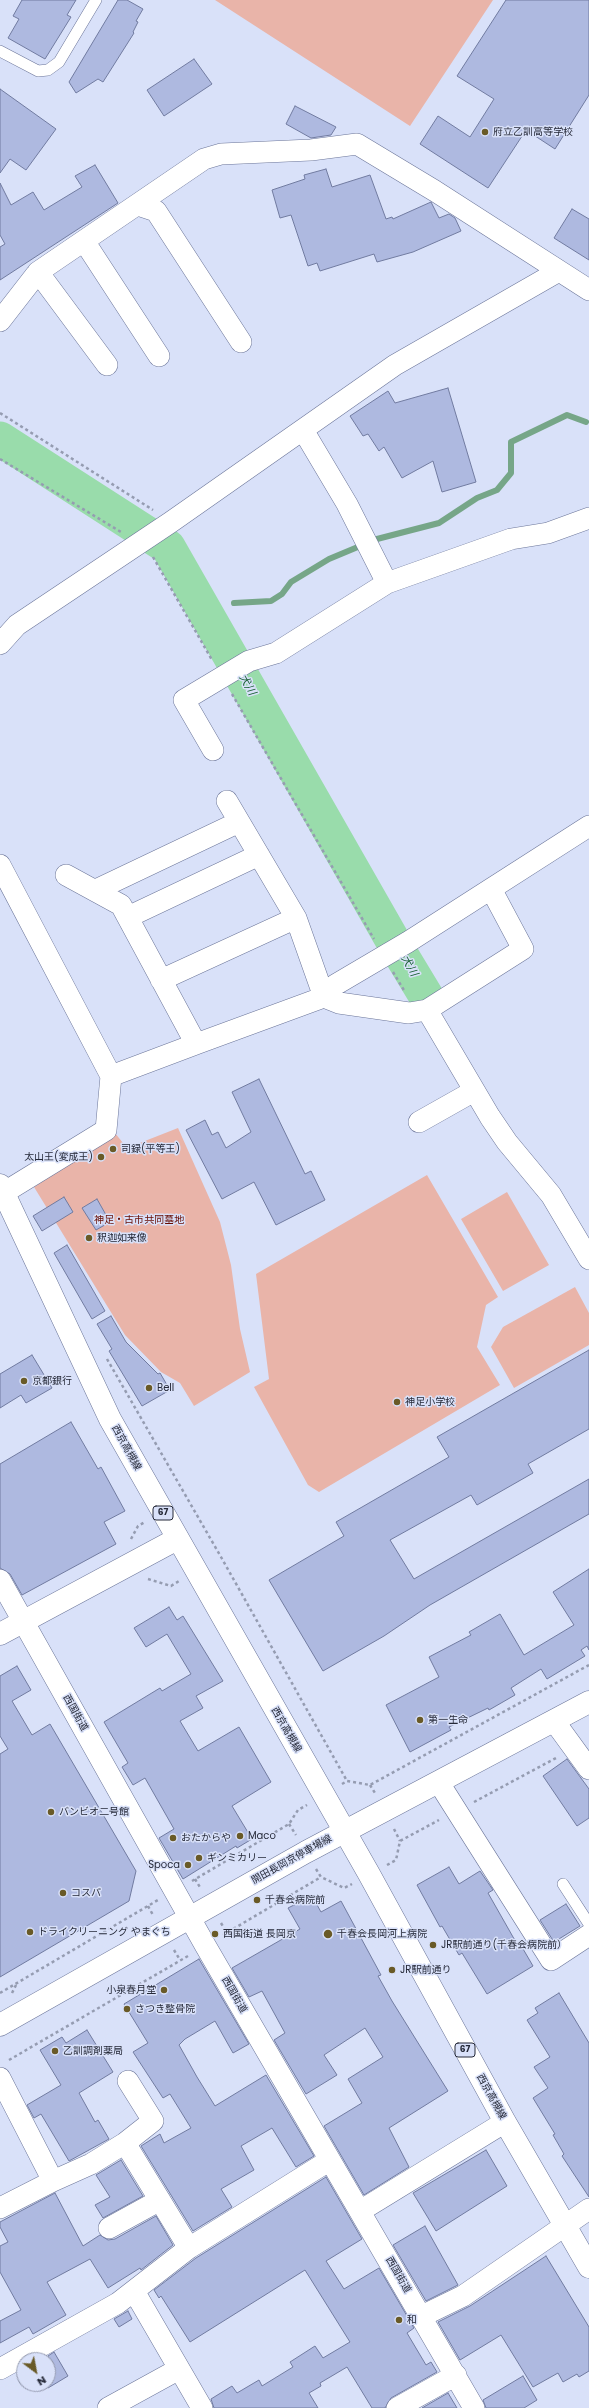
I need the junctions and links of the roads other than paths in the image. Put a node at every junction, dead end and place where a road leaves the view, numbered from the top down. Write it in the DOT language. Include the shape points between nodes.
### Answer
graph roads {
  1 [pos="96,0"];
  2 [pos="0,51"];
  3 [pos="138,205"];
  4 [pos="84,241"];
  5 [pos="559,271"];
  6 [pos="38,272"];
  7 [pos="589,290"];
  8 [pos="0,322"];
  9 [pos="241,342"];
  10 [pos="159,356"];
  11 [pos="107,365"];
  12 [pos="303,430"];
  13 [pos="589,518"];
  14 [pos="387,583"];
  15 [pos="0,644"];
  16 [pos="213,750"];
  17 [pos="227,800"];
  18 [pos="239,822"];
  19 [pos="589,826"];
  20 [pos="259,855"];
  21 [pos="0,865"];
  22 [pos="66,875"];
  23 [pos="491,889"];
  24 [pos="96,890"];
  25 [pos="128,917"];
  26 [pos="296,918"];
  27 [pos="161,980"];
  28 [pos="324,997"];
  29 [pos="422,1011"];
  30 [pos="196,1044"];
  31 [pos="111,1076"];
  32 [pos="474,1090"];
  33 [pos="419,1122"];
  34 [pos="1,1191"];
  35 [pos="589,1259"];
  36 [pos="177,1539"];
  37 [pos="0,1580"];
  38 [pos="23,1621"];
  39 [pos="0,1634"];
  40 [pos="589,1702"];
  41 [pos="554,1721"];
  42 [pos="589,1769"];
  43 [pos="439,1783"];
  44 [pos="344,1832"];
  45 [pos="563,1884"];
  46 [pos="190,1918"];
  47 [pos="588,1924"];
  48 [pos="0,2026"];
  49 [pos="3,2070"];
  50 [pos="128,2081"];
  51 [pos="505,2122"];
  52 [pos="125,2143"];
  53 [pos="330,2160"];
  54 [pos="53,2181"];
  55 [pos="160,2200"];
  56 [pos="0,2208"];
  57 [pos="589,2209"];
  58 [pos="360,2211"];
  59 [pos="565,2225"];
  60 [pos="109,2228"];
  61 [pos="189,2248"];
  62 [pos="589,2267"];
  63 [pos="134,2291"];
  64 [pos="422,2316"];
  65 [pos="0,2369"];
  66 [pos="179,2369"];
  67 [pos="456,2376"];
  68 [pos="108,2408"];
  69 [pos="202,2408"];
  70 [pos="396,2408"];
  71 [pos="474,2408"];
  1 -- 2 [label="lane" via="59,62 48,70 38,71"];
  3 -- 4 [label="street"];
  3 -- 5 [label="street" via="204,159 357,144"];
  3 -- 9 [label="street" via="156,211"];
  4 -- 6 [label="street"];
  4 -- 10 [label="street"];
  5 -- 7 [label="street"];
  5 -- 12 [label="street" via="395,364"];
  6 -- 8 [label="street"];
  6 -- 11 [label="street"];
  12 -- 14 [label="street" via="347,504"];
  12 -- 15 [label="street" via="17,625"];
  13 -- 14 [label="street" via="548,533 511,539"];
  14 -- 16 [label="street" via="276,653 249,661 184,700"];
  17 -- 18 [label="street"];
  18 -- 20 [label="street"];
  18 -- 24 [label="street"];
  19 -- 23 [label="street"];
  20 -- 25 [label="street"];
  20 -- 26 [label="street"];
  21 -- 31 [label="street"];
  22 -- 24 [label="street"];
  23 -- 28 [label="street" via="335,985"];
  23 -- 29 [label="street" via="523,949"];
  24 -- 25 [label="street" via="121,905"];
  25 -- 27 [label="street"];
  26 -- 27 [label="street"];
  26 -- 28 [label="street"];
  27 -- 30 [label="street"];
  28 -- 29 [label="street" via="409,1013"];
  28 -- 30 [label="street"];
  29 -- 32 [label="street"];
  30 -- 31 [label="street"];
  31 -- 34 [label="street" via="106,1130"];
  32 -- 33 [label="street"];
  32 -- 35 [label="street" via="507,1142 552,1194"];
  34 -- 36 [label="main road, 西京高槻線 / 67" via="110,1419"];
  36 -- 38 [label="main road"];
  36 -- 44 [label="main road, 西京高槻線 / 67"];
  37 -- 38 [label="street, 西国街道"];
  38 -- 39 [label="main road"];
  38 -- 46 [label="street, 西国街道"];
  40 -- 41 [label="main road, 開田長岡京停車場線"];
  41 -- 42 [label="street"];
  41 -- 43 [label="main road, 開田長岡京停車場線"];
  43 -- 44 [label="main road, 開田長岡京停車場線"];
  43 -- 47 [label="street" via="551,1960"];
  44 -- 46 [label="main road, 開田長岡京停車場線"];
  44 -- 51 [label="main road, 西京高槻線 / 67"];
  45 -- 47 [label="lane"];
  46 -- 48 [label="main road, 開田長岡京停車場線"];
  46 -- 53 [label="street, 西国街道"];
  49 -- 54 [label="street"];
  50 -- 52 [label="street" via="153,2121"];
  51 -- 58 [label="street"];
  51 -- 59 [label="main road, 西京高槻線 / 67"];
  52 -- 54 [label="street" via="90,2164"];
  52 -- 55 [label="street"];
  53 -- 58 [label="street, 西国街道"];
  53 -- 61 [label="street"];
  54 -- 56 [label="street"];
  55 -- 60 [label="street"];
  55 -- 61 [label="street"];
  57 -- 59 [label="street"];
  58 -- 64 [label="street, 西国街道"];
  59 -- 62 [label="main road, 西京高槻線 / 67"];
  59 -- 64 [label="street" via="463,2296"];
  61 -- 63 [label="street"];
  63 -- 65 [label="street" via="118,2303"];
  63 -- 66 [label="street"];
  64 -- 67 [label="street, 西国街道"];
  66 -- 68 [label="street"];
  66 -- 69 [label="street"];
  67 -- 70 [label="street"];
  67 -- 71 [label="street, 西国街道"];
}
